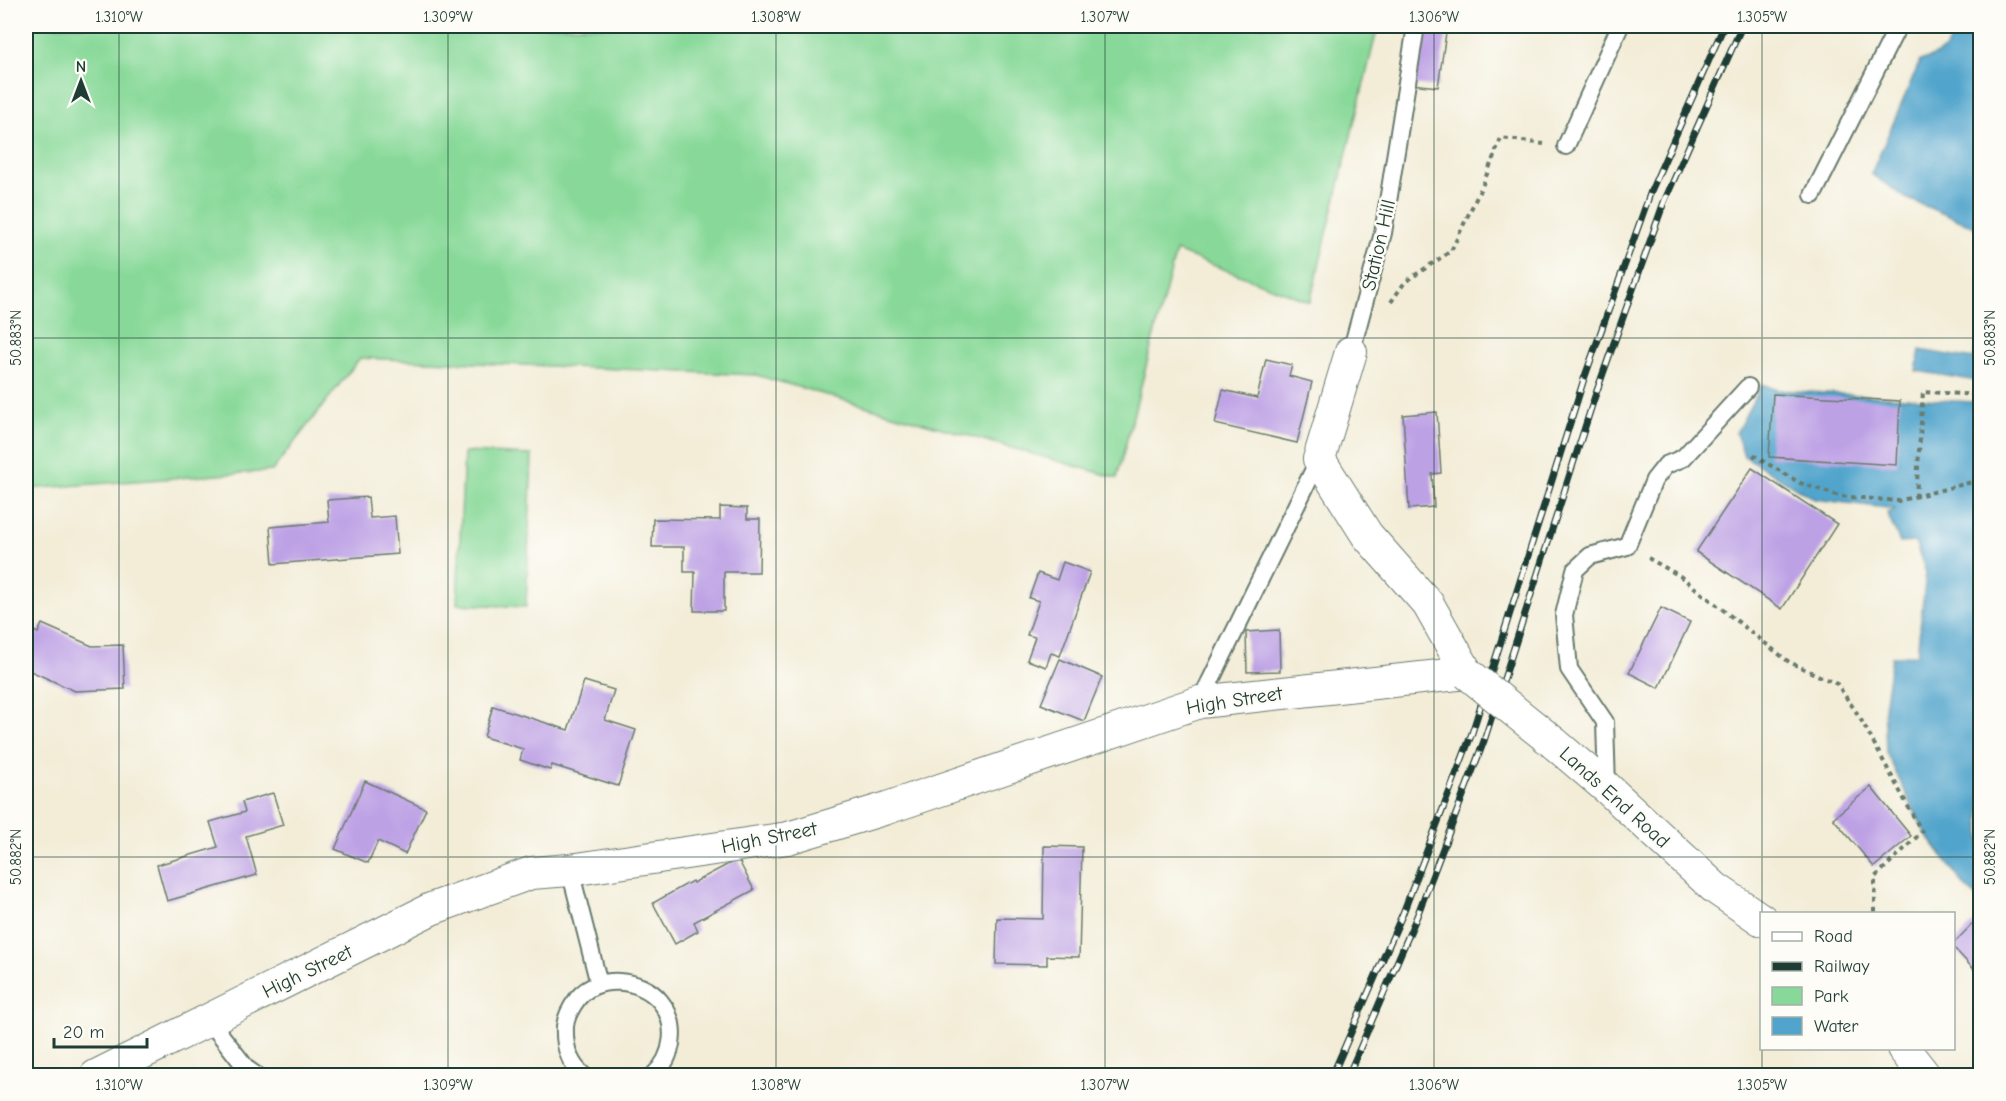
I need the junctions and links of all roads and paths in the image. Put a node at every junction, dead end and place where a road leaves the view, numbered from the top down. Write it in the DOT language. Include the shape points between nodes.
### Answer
graph roads {
  1 [pos="1416,26"];
  2 [pos="1620,26"];
  3 [pos="1898,26"];
  4 [pos="1566,146"];
  5 [pos="1813,195"];
  6 [pos="1387,308"];
  7 [pos="1351,352"];
  8 [pos="1748,387"];
  9 [pos="1980,395"];
  10 [pos="1753,455"];
  11 [pos="1319,459"];
  12 [pos="1980,480"];
  13 [pos="1916,497"];
  14 [pos="1627,546"];
  15 [pos="1467,674"];
  16 [pos="1200,702"];
  17 [pos="1607,788"];
  18 [pos="570,870"];
  19 [pos="1875,912"];
  20 [pos="1760,919"];
  21 [pos="599,984"];
  22 [pos="209,1020"];
  23 [pos="1905,1050"];
  24 [pos="195,1069"];
  25 [pos="96,1076"];
  26 [pos="180,1076"];
  27 [pos="257,1076"];
  28 [pos="584,1076"];
  29 [pos="653,1076"];
  30 [pos="1925,1076"];
  1 -- 7 [label="lane, Station Hill" via="1383,233"];
  2 -- 4 [label="lane"];
  3 -- 5 [label="lane"];
  4 -- 6 [label="path" via="1501,138 1484,184 1451,251 1405,282"];
  7 -- 11 [label="street, Station Hill"];
  8 -- 14 [label="lane" via="1683,458 1666,465 1654,480"];
  9 -- 13 [label="path" via="1923,392"];
  10 -- 13 [label="path" via="1800,483 1839,496 1898,501"];
  11 -- 15 [label="street" via="1367,535 1428,604"];
  11 -- 16 [label="lane, Station Hill"];
  12 -- 13 [label="path"];
  14 -- 17 [label="lane" via="1590,556 1575,570 1564,615 1569,669 1605,722"];
  14 -- 19 [label="path" via="1680,576 1790,662 1837,684 1922,832 1875,877"];
  15 -- 16 [label="street, High Street"];
  15 -- 17 [label="street, Lands End Road, bridge"];
  16 -- 18 [label="street, High Street" via="788,838"];
  17 -- 20 [label="street, Lands End Road" via="1715,888"];
  18 -- 21 [label="lane"];
  18 -- 22 [label="street, High Street" via="531,873 431,909"];
  21 -- 28 [label="lane" via="583,992 565,1023 570,1059"];
  21 -- 29 [label="lane" via="627,983 647,990 660,1001 669,1017 672,1035 662,1068"];
  22 -- 25 [label="street, High Street"];
  22 -- 27 [label="lane" via="247,1069"];
  23 -- 30 [label="street"];
  24 -- 26 [label="path"];
}
